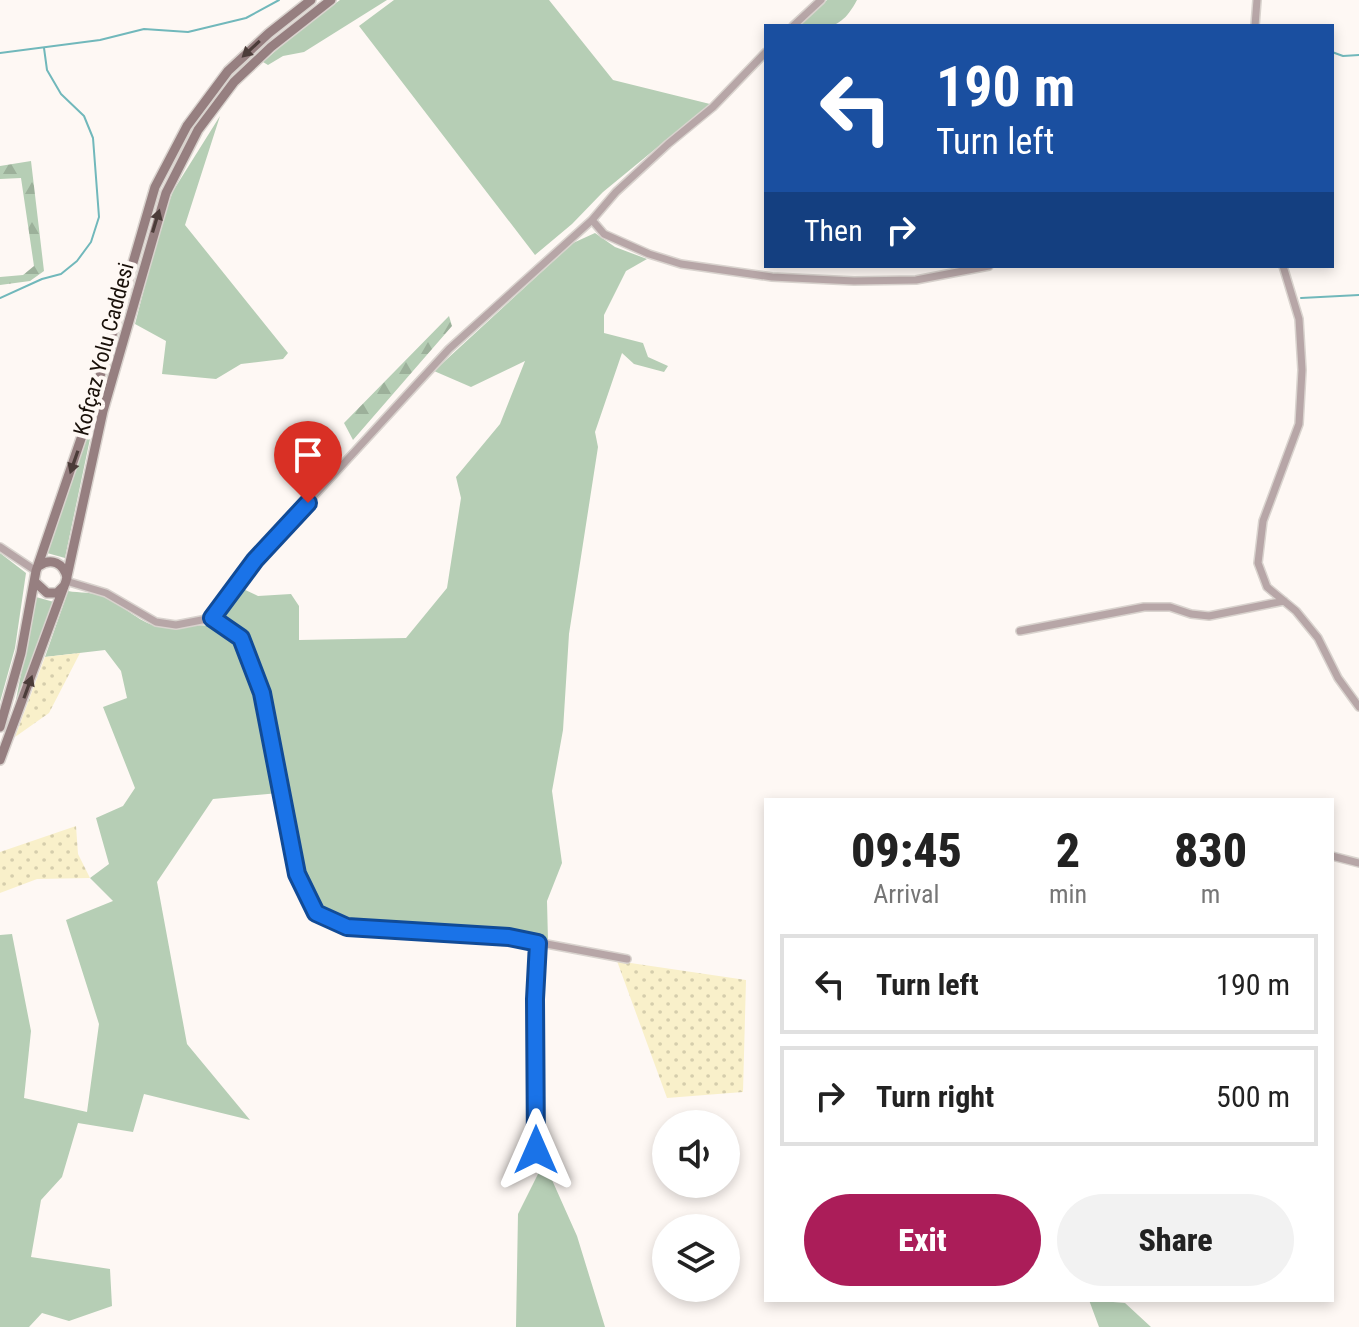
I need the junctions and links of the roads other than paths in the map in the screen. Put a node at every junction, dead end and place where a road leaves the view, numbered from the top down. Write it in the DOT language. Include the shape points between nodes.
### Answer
graph roads {
  1 [pos="311,0"];
  2 [pos="331,0"];
  3 [pos="821,0"];
  4 [pos="1257,0"];
  5 [pos="795,24"];
  6 [pos="1255,24"];
  7 [pos="764,54"];
  8 [pos="592,220"];
  9 [pos="979,268"];
  10 [pos="1284,268"];
  11 [pos="0,547"];
  12 [pos="37,573"];
  13 [pos="65,584"];
  14 [pos="1284,601"];
  15 [pos="212,618"];
  16 [pos="1020,631"];
  17 [pos="1359,707"];
  18 [pos="0,727"];
  19 [pos="0,760"];
  20 [pos="1334,857"];
  21 [pos="1359,863"];
  22 [pos="538,943"];
  23 [pos="627,959"];
  24 [pos="536,1159"];
  1 -- 12 [label="main road, Kofçaz Yolu Caddesi, one-way" via="228,71 163,168"];
  13 -- 2 [label="main road, Kofçaz Yolu Caddesi, one-way" via="106,399 156,221 176,170 234,82"];
  3 -- 5 [label="street"];
  4 -- 6 [label="street"];
  7 -- 8 [label="street"];
  8 -- 9 [label="street" via="604,234 649,254 772,277 916,280"];
  8 -- 15 [label="street" via="449,349 255,560"];
  10 -- 14 [label="street" via="1299,319 1299,424 1263,521 1258,563 1267,587"];
  11 -- 12 [label="street"];
  12 -- 13 [label="main road" via="47,593 57,593"];
  12 -- 13 [label="main road" via="49,561 59,564"];
  12 -- 18 [label="main road, Kofçaz Yolu Caddesi"];
  13 -- 15 [label="street" via="106,593 156,622 176,625"];
  19 -- 13 [label="main road, Kofçaz Yolu Caddesi, one-way"];
  14 -- 16 [label="street" via="1209,616 1144,607"];
  14 -- 17 [label="street" via="1318,638"];
  15 -- 22 [label="street" via="241,638 262,693 297,874 316,913 347,927"];
  20 -- 21 [label="street"];
  22 -- 23 [label="street"];
  22 -- 24 [label="street"];
}
